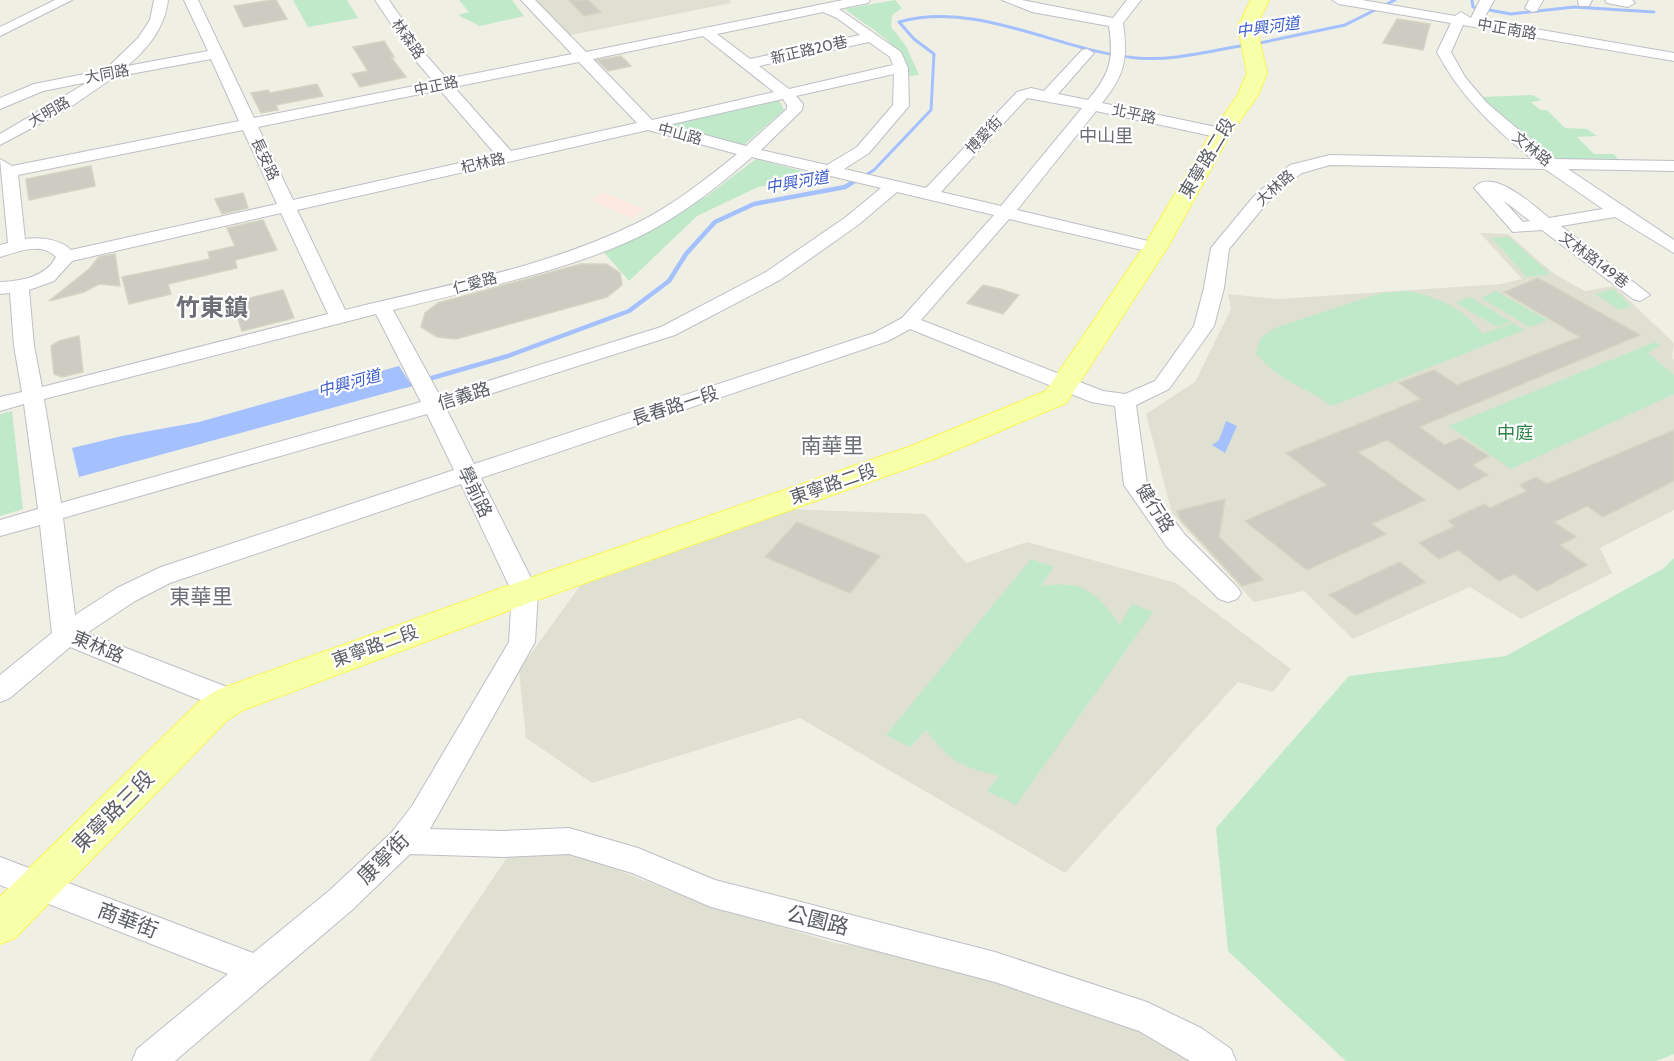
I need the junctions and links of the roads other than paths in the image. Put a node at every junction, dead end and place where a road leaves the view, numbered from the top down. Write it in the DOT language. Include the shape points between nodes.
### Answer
graph roads {
  1 [pos="65,0"];
  2 [pos="186,0"];
  3 [pos="191,0"];
  4 [pos="382,0"];
  5 [pos="528,0"];
  6 [pos="863,0"];
  7 [pos="1009,0"];
  8 [pos="1134,0"];
  9 [pos="1260,0"];
  10 [pos="1339,0"];
  11 [pos="160,5"];
  12 [pos="1382,5"];
  13 [pos="1437,6"];
  14 [pos="835,9"];
  15 [pos="1475,12"];
  16 [pos="1116,23"];
  17 [pos="0,32"];
  18 [pos="706,32"];
  19 [pos="871,37"];
  20 [pos="1674,52"];
  21 [pos="1087,53"];
  22 [pos="216,54"];
  23 [pos="583,57"];
  24 [pos="1674,57"];
  25 [pos="748,64"];
  26 [pos="901,68"];
  27 [pos="108,74"];
  28 [pos="444,84"];
  29 [pos="786,94"];
  30 [pos="1048,96"];
  31 [pos="0,104"];
  32 [pos="1093,105"];
  33 [pos="249,125"];
  34 [pos="648,125"];
  35 [pos="1221,133"];
  36 [pos="0,140"];
  37 [pos="750,152"];
  38 [pos="507,157"];
  39 [pos="1551,165"];
  40 [pos="1674,166"];
  41 [pos="5,168"];
  42 [pos="837,173"];
  43 [pos="884,184"];
  44 [pos="929,195"];
  45 [pos="286,206"];
  46 [pos="1620,211"];
  47 [pos="1005,213"];
  48 [pos="1155,248"];
  49 [pos="1674,248"];
  50 [pos="8,249"];
  51 [pos="65,256"];
  52 [pos="10,287"];
  53 [pos="1641,295"];
  54 [pos="382,308"];
  55 [pos="339,318"];
  56 [pos="909,322"];
  57 [pos="1066,385"];
  58 [pos="33,396"];
  59 [pos="430,399"];
  60 [pos="1125,401"];
  61 [pos="0,404"];
  62 [pos="466,475"];
  63 [pos="49,502"];
  64 [pos="0,528"];
  65 [pos="525,592"];
  66 [pos="1228,593"];
  67 [pos="65,635"];
  68 [pos="0,691"];
  69 [pos="230,700"];
  70 [pos="404,841"];
  71 [pos="0,871"];
  72 [pos="38,885"];
  73 [pos="0,925"];
  74 [pos="257,970"];
  75 [pos="149,1061"];
  76 [pos="1219,1061"];
  1 -- 17 [label="street"];
  2 -- 11 [label="street"];
  3 -- 22 [label="street, 長安路"];
  4 -- 28 [label="street, 林森路" via="421,58"];
  5 -- 23 [label="street, 中山路"];
  6 -- 14 [label="street, 中正路"];
  7 -- 16 [label="street"];
  8 -- 16 [label="street"];
  9 -- 35 [label="main road, 東寧路二段" via="1248,22 1257,73 1248,95"];
  10 -- 12 [label="street, 中正南路"];
  11 -- 27 [label="street, 大明路" via="158,20 143,44"];
  12 -- 13 [label="street, 中正南路"];
  12 -- 15 [label="street, 中正南路"];
  13 -- 15 [label="street, 中正南路"];
  14 -- 18 [label="street, 中正路"];
  14 -- 19 [label="street"];
  15 -- 20 [label="street, 中正南路"];
  15 -- 24 [label="street, 中正南路"];
  15 -- 39 [label="street, 文林路" via="1444,52 1450,68 1492,115"];
  16 -- 32 [label="street, 長春路一段" via="1116,74"];
  18 -- 23 [label="street, 中正路"];
  18 -- 25 [label="street"];
  19 -- 25 [label="street, 新正路20巷"];
  19 -- 26 [label="street" via="896,55"];
  21 -- 30 [label="street"];
  22 -- 27 [label="street, 大同路"];
  22 -- 33 [label="street, 長安路"];
  23 -- 28 [label="street, 中正路"];
  23 -- 34 [label="street, 中山路"];
  25 -- 29 [label="street"];
  26 -- 29 [label="street, 杞林路"];
  26 -- 42 [label="street" via="901,106"];
  27 -- 31 [label="street, 大同路" via="39,87"];
  27 -- 36 [label="street, 大明路" via="65,104"];
  28 -- 33 [label="street, 中正路"];
  28 -- 38 [label="street, 林森路"];
  29 -- 34 [label="street, 杞林路"];
  29 -- 37 [label="street, 仁愛路" via="795,104 794,110"];
  30 -- 32 [label="street, 北平路"];
  30 -- 44 [label="street, 博愛街" via="1022,95"];
  32 -- 35 [label="street, 北平路"];
  32 -- 47 [label="street, 長春路一段"];
  33 -- 41 [label="street, 中正路"];
  33 -- 45 [label="street, 長安路"];
  34 -- 37 [label="street, 中山路"];
  34 -- 38 [label="street, 杞林路"];
  35 -- 48 [label="main road, 東寧路二段"];
  37 -- 42 [label="street, 中山路"];
  37 -- 54 [label="street, 仁愛路" via="656,220 602,244 530,269"];
  38 -- 45 [label="street, 杞林路"];
  39 -- 40 [label="street, 大林路"];
  39 -- 46 [label="street, 文林路"];
  39 -- 60 [label="street, 大林路" via="1330,160 1296,169 1260,200 1220,248 1204,326 1162,385"];
  41 -- 50 [label="street"];
  42 -- 43 [label="street, 中山路"];
  43 -- 44 [label="street"];
  43 -- 59 [label="street, 信義路" via="852,221 773,276 668,331"];
  44 -- 47 [label="street"];
  45 -- 51 [label="street, 杞林路"];
  45 -- 55 [label="street, 長安路"];
  46 -- 49 [label="street, 文林路"];
  46 -- 53 [label="street, 文林路149巷" via="1547,224"];
  47 -- 48 [label="street"];
  47 -- 56 [label="street, 長春路一段"];
  48 -- 57 [label="main road, 東寧路二段"];
  50 -- 51 [label="street" via="45,244 55,246"];
  51 -- 52 [label="street" via="57,270 46,277"];
  52 -- 58 [label="street"];
  54 -- 55 [label="street, 仁愛路"];
  54 -- 59 [label="street, 學前路"];
  55 -- 58 [label="street, 仁愛路"];
  56 -- 57 [label="street"];
  56 -- 62 [label="street, 長春路一段" via="881,337"];
  57 -- 60 [label="street"];
  57 -- 65 [label="main road, 東寧路二段" via="1056,397 924,452"];
  58 -- 61 [label="street, 仁愛路"];
  58 -- 63 [label="street, 東林路"];
  59 -- 62 [label="street, 學前路"];
  59 -- 63 [label="street, 信義路"];
  60 -- 66 [label="street, 健行路" via="1136,485 1176,541"];
  62 -- 65 [label="street, 學前路"];
  62 -- 67 [label="street, 長春路一段" via="148,583"];
  63 -- 64 [label="street, 信義路"];
  63 -- 67 [label="street, 東林路"];
  65 -- 69 [label="main road, 東寧路二段"];
  65 -- 70 [label="street, 康寧街" via="522,642 423,815"];
  67 -- 68 [label="street, 長春路一段"];
  67 -- 69 [label="street, 東林路"];
  69 -- 72 [label="main road, 東寧路三段" via="213,711"];
  70 -- 74 [label="street, 康寧街"];
  70 -- 76 [label="street, 公園路" via="569,841 638,861 711,893 995,967 1137,1015 1189,1040"];
  71 -- 72 [label="street, 商華街"];
  72 -- 73 [label="main road, 東寧路三段"];
  72 -- 74 [label="street, 商華街"];
  74 -- 75 [label="street, 康寧街"];
}
